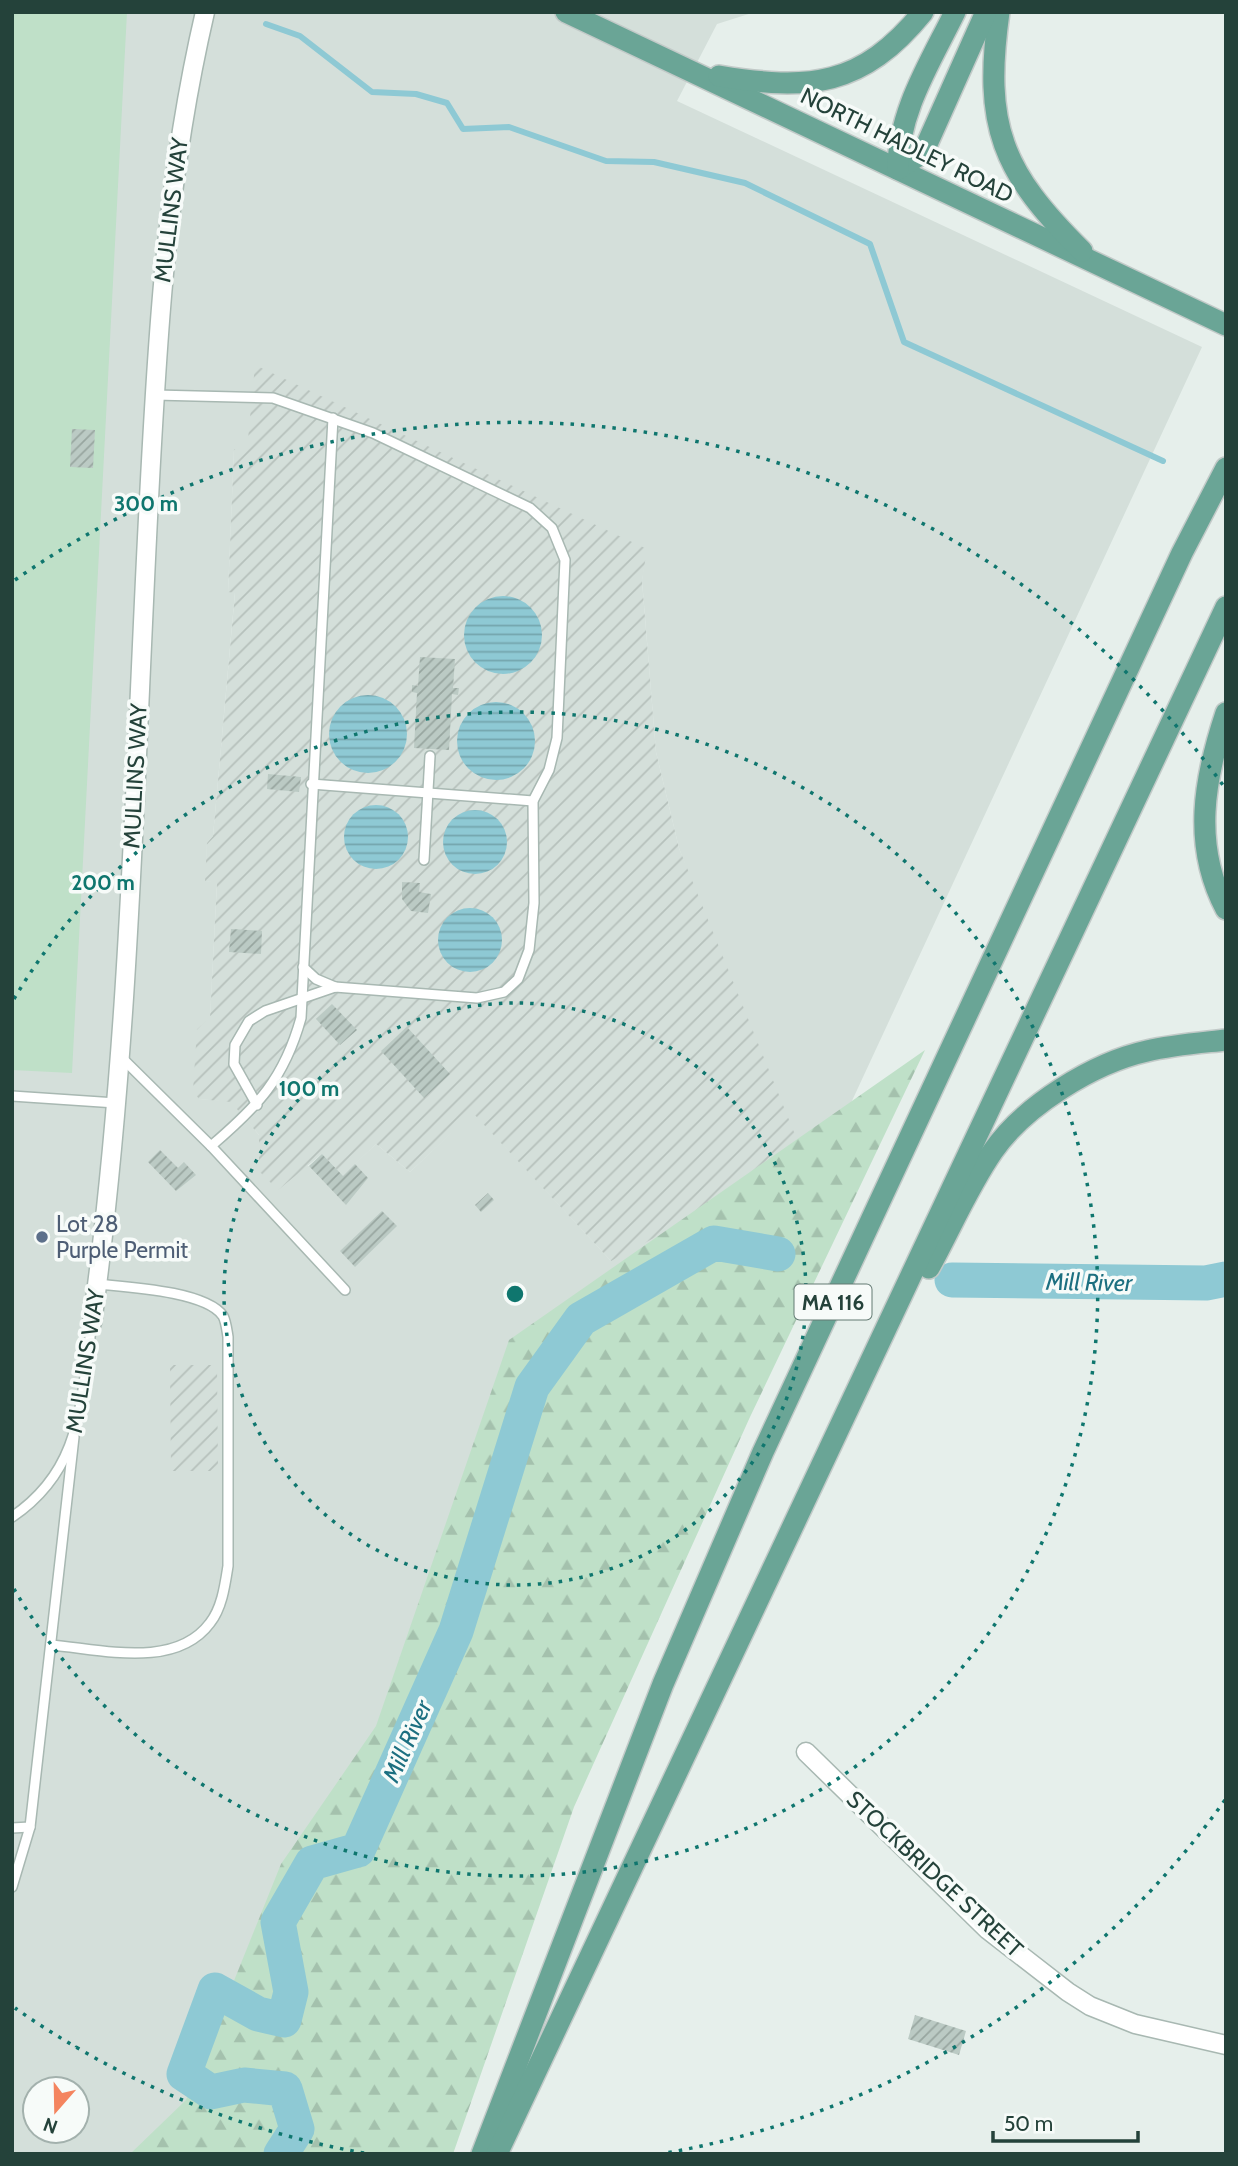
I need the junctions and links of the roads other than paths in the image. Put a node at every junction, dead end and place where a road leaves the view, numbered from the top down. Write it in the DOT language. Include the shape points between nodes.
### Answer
graph roads {
  1 [pos="205,12"];
  2 [pos="566,12"];
  3 [pos="923,12"];
  4 [pos="955,12"];
  5 [pos="986,12"];
  6 [pos="999,12"];
  7 [pos="696,73"];
  8 [pos="898,169"];
  9 [pos="1093,262"];
  10 [pos="1224,324"];
  11 [pos="155,394"];
  12 [pos="333,418"];
  13 [pos="1226,468"];
  14 [pos="1226,607"];
  15 [pos="1226,713"];
  16 [pos="430,756"];
  17 [pos="311,784"];
  18 [pos="428,793"];
  19 [pos="533,801"];
  20 [pos="424,860"];
  21 [pos="1226,909"];
  22 [pos="303,967"];
  23 [pos="335,987"];
  24 [pos="303,997"];
  25 [pos="1226,1040"];
  26 [pos="122,1058"];
  27 [pos="12,1097"];
  28 [pos="118,1103"];
  29 [pos="257,1105"];
  30 [pos="211,1146"];
  31 [pos="97,1284"];
  32 [pos="345,1290"];
  33 [pos="92,1323"];
  34 [pos="74,1437"];
  35 [pos="12,1517"];
  36 [pos="776,1562"];
  37 [pos="51,1645"];
  38 [pos="806,1752"];
  39 [pos="30,1827"];
  40 [pos="12,1828"];
  41 [pos="12,1887"];
  42 [pos="1226,2045"];
  43 [pos="482,2154"];
  44 [pos="497,2154"];
  1 -- 11 [label="street, MULLINS WAY" via="169,207"];
  2 -- 7 [label="main road, NORTH HADLEY ROAD"];
  3 -- 7 [label="main road" via="884,54 831,79 778,85"];
  4 -- 8 [label="main road" via="912,99 898,142"];
  5 -- 8 [label="main road" via="923,153"];
  6 -- 9 [label="main road" via="995,86 1006,153 1040,209"];
  7 -- 8 [label="main road, NORTH HADLEY ROAD"];
  8 -- 9 [label="main road, NORTH HADLEY ROAD"];
  9 -- 10 [label="main road, NORTH HADLEY ROAD"];
  11 -- 12 [label="lane" via="273,398"];
  11 -- 26 [label="street, MULLINS WAY"];
  12 -- 17 [label="lane"];
  12 -- 19 [label="lane" via="518,501 543,517 559,538 566,572 557,738 549,770"];
  13 -- 43 [label="main road, MA 116" via="1182,553 763,1452 663,1684"];
  14 -- 36 [label="main road, MA 116"];
  15 -- 21 [label="main road" via="1203,817 1209,867"];
  16 -- 18 [label="lane"];
  17 -- 18 [label="lane"];
  17 -- 22 [label="lane"];
  18 -- 19 [label="lane"];
  18 -- 20 [label="lane"];
  19 -- 23 [label="lane" via="531,938 525,967 512,987 477,998"];
  22 -- 23 [label="lane"];
  22 -- 24 [label="lane"];
  23 -- 24 [label="lane"];
  24 -- 29 [label="lane" via="293,1045"];
  24 -- 29 [label="lane" via="249,1020 235,1045 234,1064"];
  25 -- 36 [label="main road" via="1164,1047 1112,1063 1053,1095 1002,1140 948,1232"];
  26 -- 28 [label="street, MULLINS WAY"];
  26 -- 30 [label="lane"];
  27 -- 28 [label="lane"];
  28 -- 31 [label="street, MULLINS WAY"];
  29 -- 30 [label="lane"];
  30 -- 32 [label="lane"];
  31 -- 33 [label="street, MULLINS WAY"];
  31 -- 37 [label="lane" via="208,1303 224,1317 228,1337 228,1566 211,1622 172,1649 140,1653"];
  33 -- 34 [label="lane, MULLINS WAY"];
  34 -- 35 [label="lane, MULLINS WAY" via="58,1473 34,1501"];
  34 -- 37 [label="lane"];
  36 -- 44 [label="main road, MA 116"];
  37 -- 39 [label="lane"];
  38 -- 42 [label="street, STOCKBRIDGE STREET" via="988,1930 1068,1992 1124,2020"];
  39 -- 40 [label="lane"];
  39 -- 41 [label="lane"];
}
